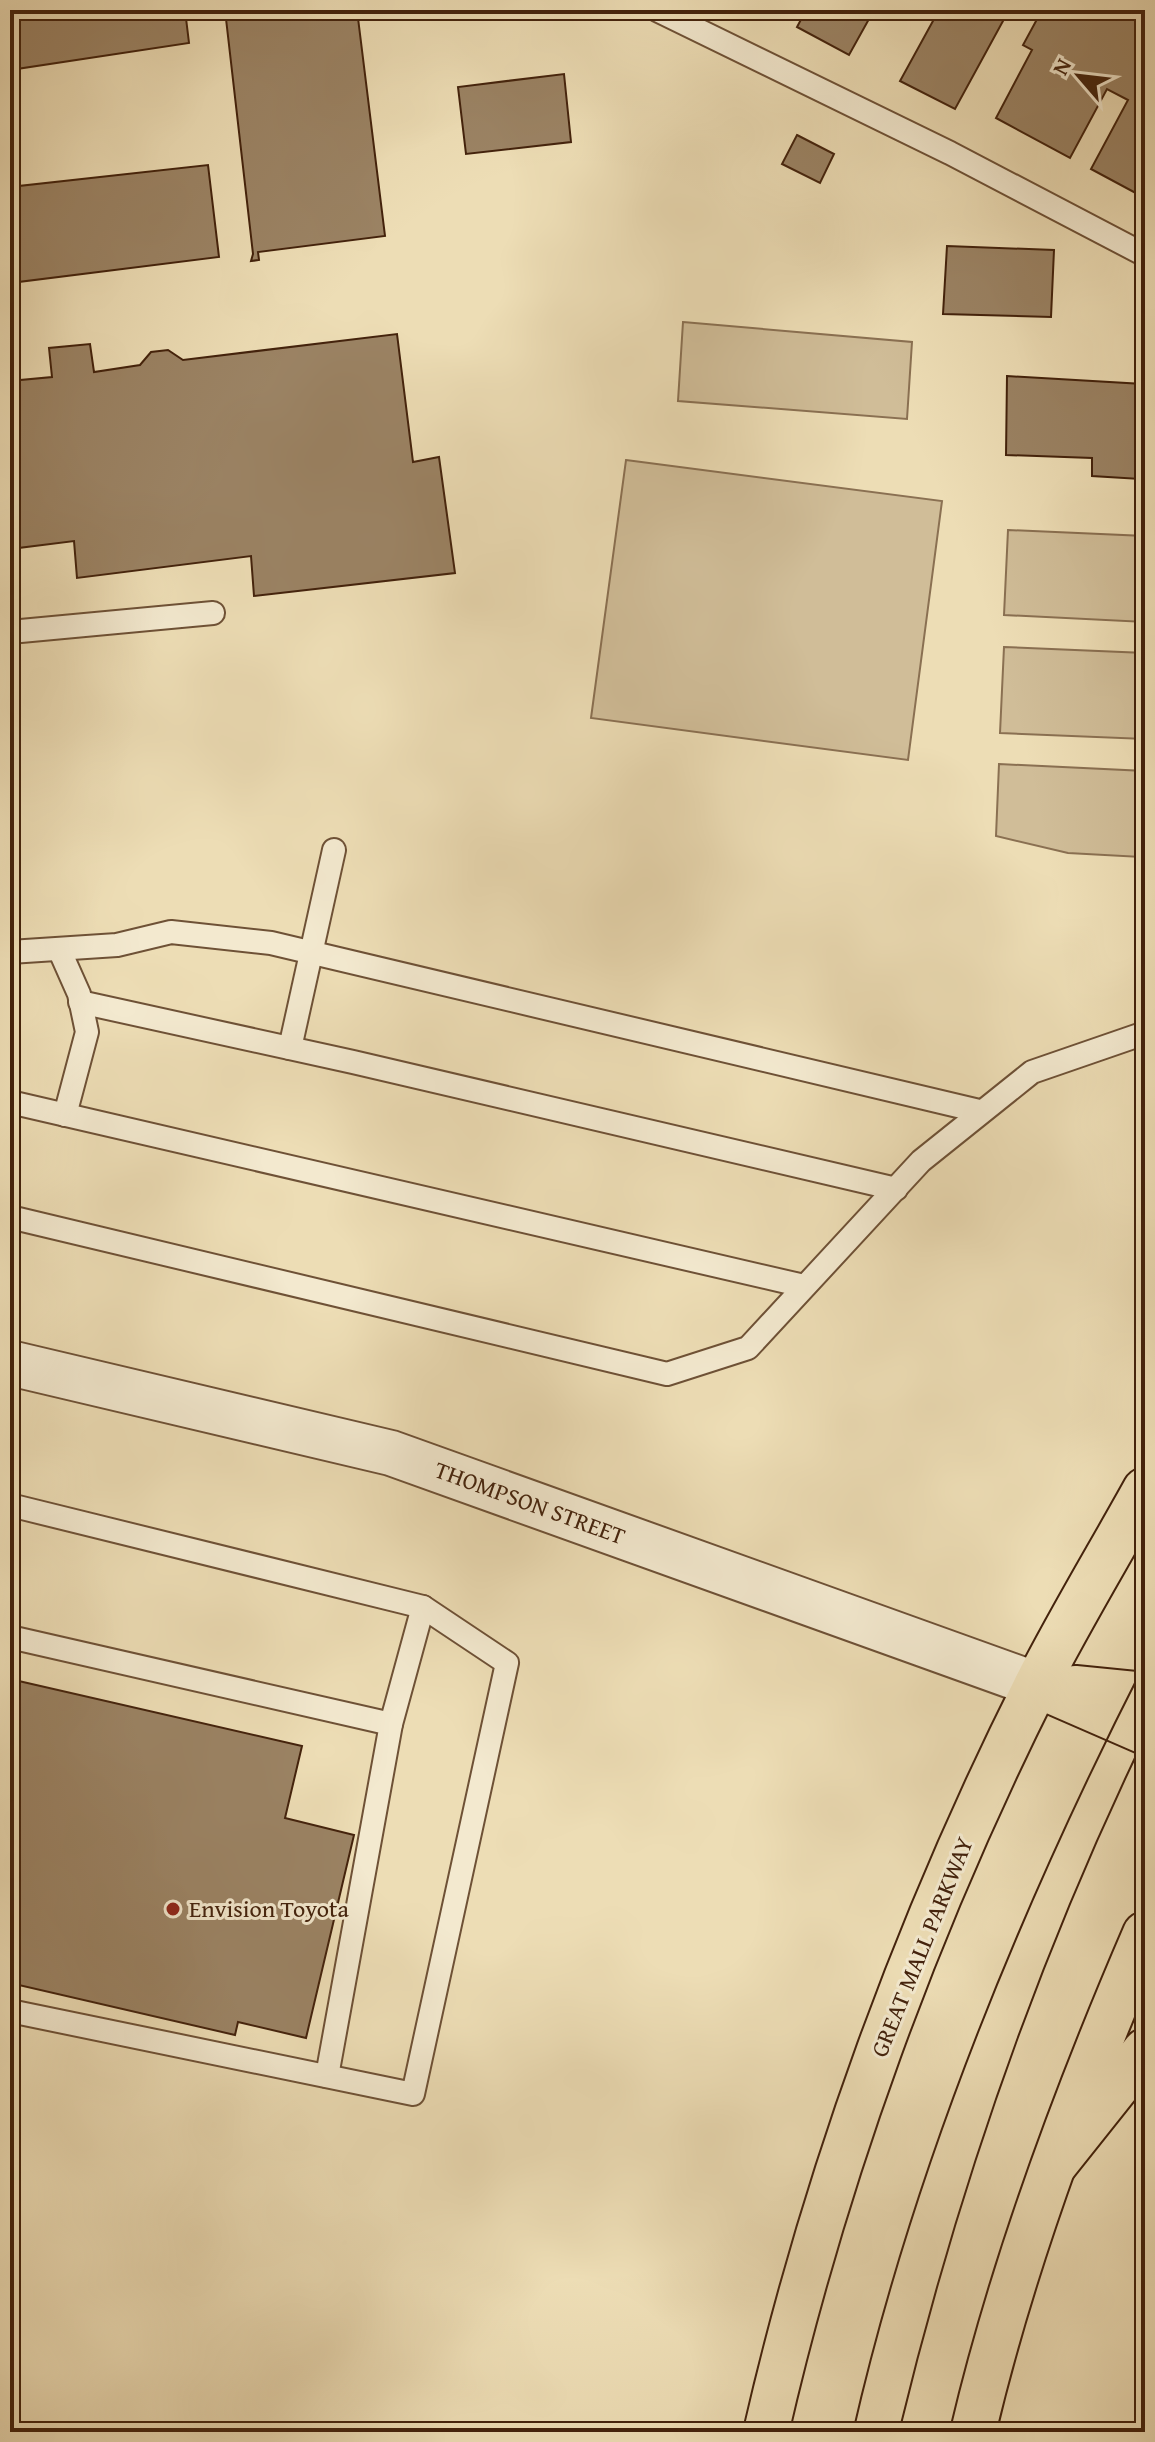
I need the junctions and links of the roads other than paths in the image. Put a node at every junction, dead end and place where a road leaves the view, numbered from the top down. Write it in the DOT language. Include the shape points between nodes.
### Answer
graph roads {
  1 [pos="657,10"];
  2 [pos="1145,255"];
  3 [pos="213,613"];
  4 [pos="10,632"];
  5 [pos="334,850"];
  6 [pos="59,949"];
  7 [pos="10,952"];
  8 [pos="313,953"];
  9 [pos="80,1002"];
  10 [pos="1145,1033"];
  11 [pos="290,1048"];
  12 [pos="10,1102"];
  13 [pos="979,1111"];
  14 [pos="65,1115"];
  15 [pos="896,1189"];
  16 [pos="10,1217"];
  17 [pos="804,1286"];
  18 [pos="10,1363"];
  19 [pos="1145,1490"];
  20 [pos="10,1505"];
  21 [pos="423,1607"];
  22 [pos="10,1637"];
  23 [pos="1037,1685"];
  24 [pos="1145,1695"];
  25 [pos="391,1724"];
  26 [pos="1145,1732"];
  27 [pos="1145,1934"];
  28 [pos="10,2011"];
  29 [pos="1145,2051"];
  30 [pos="327,2076"];
  31 [pos="1055,2164"];
  32 [pos="974,2428"];
  33 [pos="766,2432"];
  1 -- 2 [label="lane"];
  3 -- 4 [label="lane"];
  5 -- 8 [label="lane"];
  6 -- 7 [label="lane"];
  6 -- 8 [label="lane" via="117,945 171,932"];
  6 -- 9 [label="lane"];
  8 -- 11 [label="lane"];
  8 -- 13 [label="lane"];
  9 -- 11 [label="lane"];
  9 -- 14 [label="lane" via="87,1032"];
  10 -- 13 [label="lane" via="1032,1072"];
  11 -- 15 [label="lane"];
  12 -- 14 [label="lane"];
  13 -- 15 [label="lane"];
  14 -- 17 [label="lane"];
  15 -- 17 [label="lane"];
  16 -- 17 [label="lane" via="667,1374 748,1348"];
  18 -- 23 [label="street, THOMPSON STREET" via="391,1453"];
  19 -- 23 [label="main road, GREAT MALL PARKWAY"];
  20 -- 21 [label="lane"];
  21 -- 25 [label="lane"];
  21 -- 30 [label="lane" via="507,1663 413,2094"];
  22 -- 25 [label="lane"];
  23 -- 24 [label="main road, THOMPSON STREET"];
  23 -- 26 [label="main road, THOMPSON STREET"];
  23 -- 33 [label="main road, GREAT MALL PARKWAY" via="917,1950 865,2092"];
  25 -- 30 [label="lane"];
  27 -- 31 [label="main road"];
  28 -- 30 [label="lane"];
  29 -- 31 [label="main road"];
  31 -- 32 [label="main road"];
}
